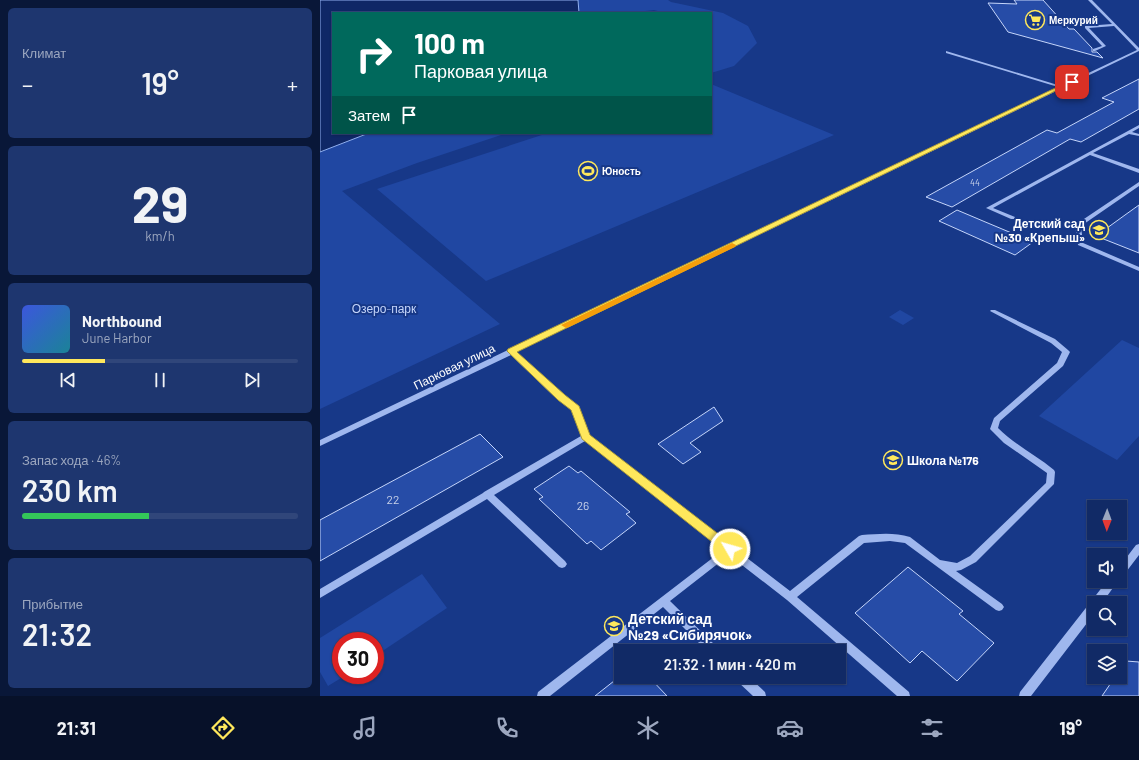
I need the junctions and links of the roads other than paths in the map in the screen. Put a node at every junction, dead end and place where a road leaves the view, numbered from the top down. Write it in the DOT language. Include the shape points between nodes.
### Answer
graph roads {
  1 [pos="1090,0"];
  2 [pos="1115,25"];
  3 [pos="1094,50"];
  4 [pos="1139,50"];
  5 [pos="947,52"];
  6 [pos="1061,87"];
  7 [pos="1139,126"];
  8 [pos="1128,132"];
  9 [pos="1139,136"];
  10 [pos="1089,153"];
  11 [pos="1139,171"];
  12 [pos="1139,184"];
  13 [pos="1013,218"];
  14 [pos="1139,269"];
  15 [pos="993,311"];
  16 [pos="511,351"];
  17 [pos="585,437"];
  18 [pos="320,443"];
  19 [pos="487,494"];
  20 [pos="1139,548"];
  21 [pos="730,549"];
  22 [pos="938,563"];
  23 [pos="1127,563"];
  24 [pos="562,564"];
  25 [pos="1108,588"];
  26 [pos="320,594"];
  27 [pos="1101,596"];
  28 [pos="790,597"];
  29 [pos="663,601"];
  30 [pos="1000,607"];
  31 [pos="1087,615"];
  32 [pos="707,644"];
  33 [pos="749,684"];
  34 [pos="542,696"];
  35 [pos="761,696"];
  36 [pos="905,696"];
  37 [pos="1024,696"];
  1 -- 2 [label="street, Парковая улица"];
  2 -- 3 [label="street" via="1086,27 1104,46"];
  2 -- 4 [label="street, Парковая улица"];
  4 -- 6 [label="street, Парковая улица"];
  5 -- 6 [label="street"];
  6 -- 16 [label="street, Парковая улица"];
  7 -- 8 [label="street"];
  8 -- 9 [label="street"];
  8 -- 10 [label="street"];
  10 -- 11 [label="street"];
  10 -- 13 [label="street" via="989,208"];
  12 -- 14 [label="street" via="1078,225 1080,244"];
  15 -- 22 [label="street" via="1053,341 1066,352 1060,364 997,420 994,429 1003,439 1040,461 1051,472 1050,484 973,559 958,567"];
  16 -- 17 [label="street" via="575,408"];
  16 -- 18 [label="street, Парковая улица"];
  17 -- 19 [label="street"];
  17 -- 21 [label="street"];
  19 -- 24 [label="street"];
  19 -- 26 [label="street"];
  20 -- 23 [label="street"];
  21 -- 28 [label="street"];
  21 -- 29 [label="street"];
  22 -- 28 [label="street" via="907,540 890,537 862,539"];
  22 -- 30 [label="street"];
  25 -- 27 [label="street"];
  28 -- 36 [label="street"];
  29 -- 32 [label="street"];
  29 -- 34 [label="street"];
  31 -- 37 [label="street"];
  33 -- 35 [label="street"];
}
